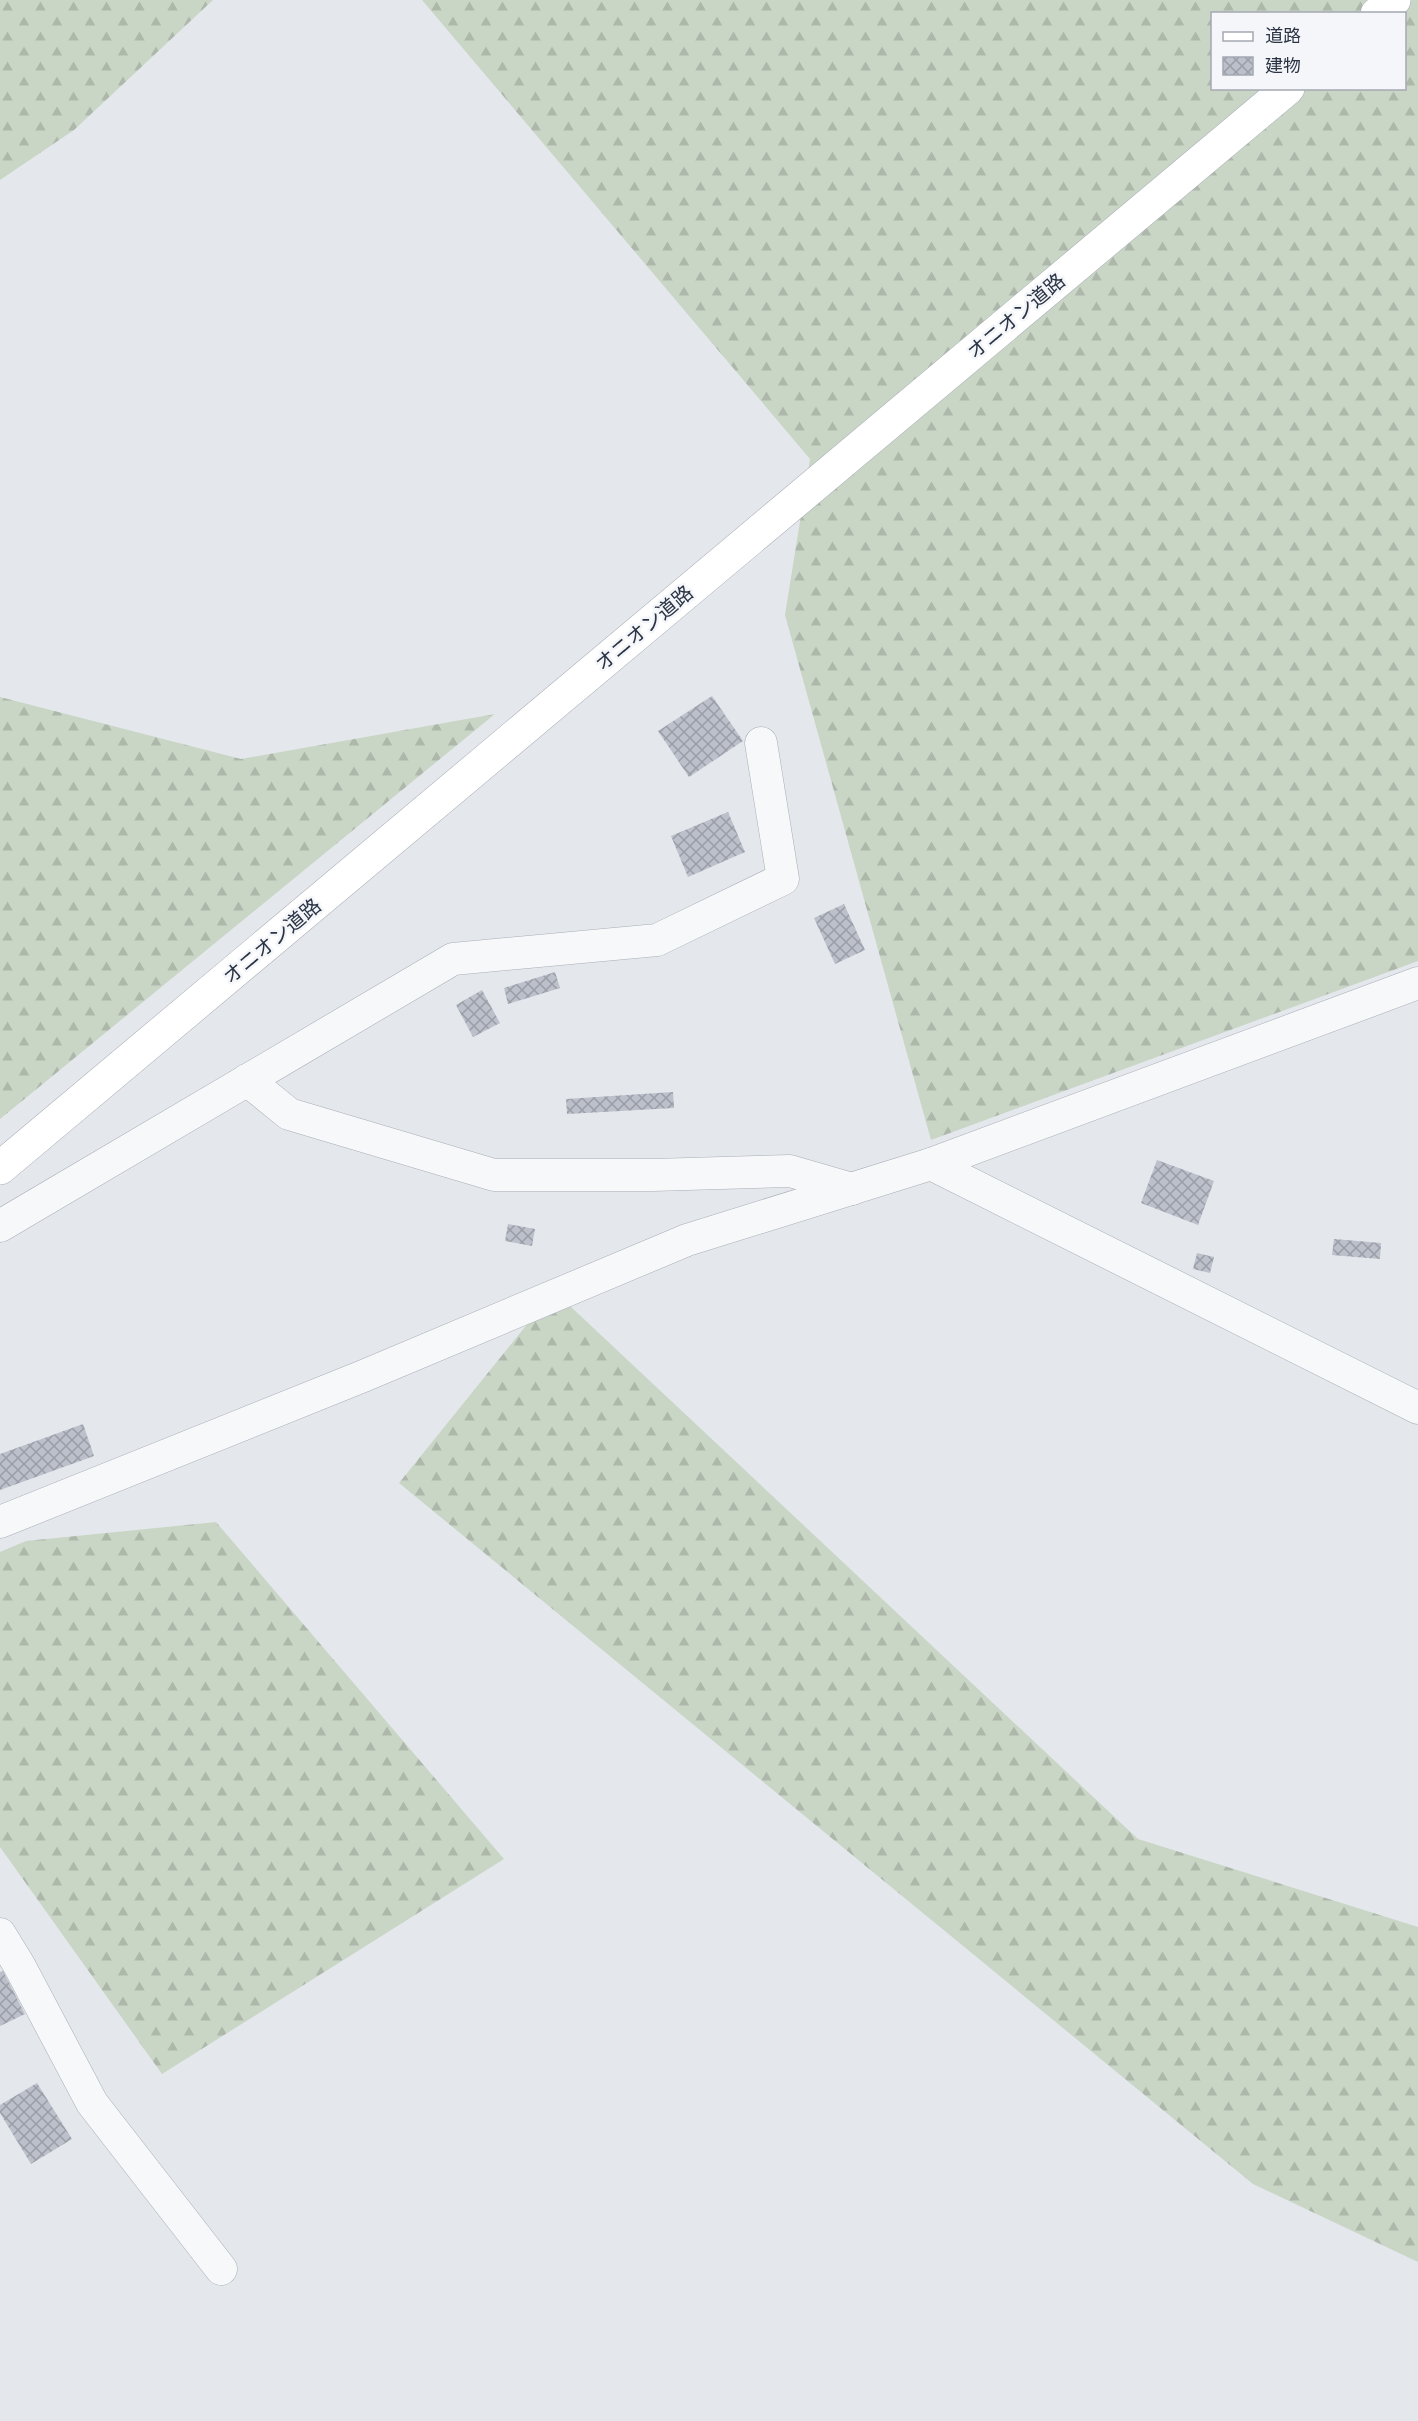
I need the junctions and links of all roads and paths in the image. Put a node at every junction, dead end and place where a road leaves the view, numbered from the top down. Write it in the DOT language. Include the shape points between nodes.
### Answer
graph roads {
  1 [pos="1394,0"];
  2 [pos="1379,12"];
  3 [pos="1286,90"];
  4 [pos="761,743"];
  5 [pos="1418,983"];
  6 [pos="247,1080"];
  7 [pos="932,1164"];
  8 [pos="0,1168"];
  9 [pos="852,1189"];
  10 [pos="0,1226"];
  11 [pos="1418,1408"];
  12 [pos="0,1522"];
  13 [pos="0,1934"];
  14 [pos="221,2269"];
  1 -- 2 [label="street"];
  3 -- 8 [label="street, オニオン道路"];
  4 -- 6 [label="street" via="783,879 657,940 453,960"];
  5 -- 7 [label="street"];
  6 -- 9 [label="street" via="289,1114 494,1175 790,1171"];
  6 -- 10 [label="street"];
  7 -- 9 [label="street"];
  7 -- 11 [label="street"];
  9 -- 12 [label="street" via="687,1240"];
  13 -- 14 [label="street" via="92,2103"];
}
